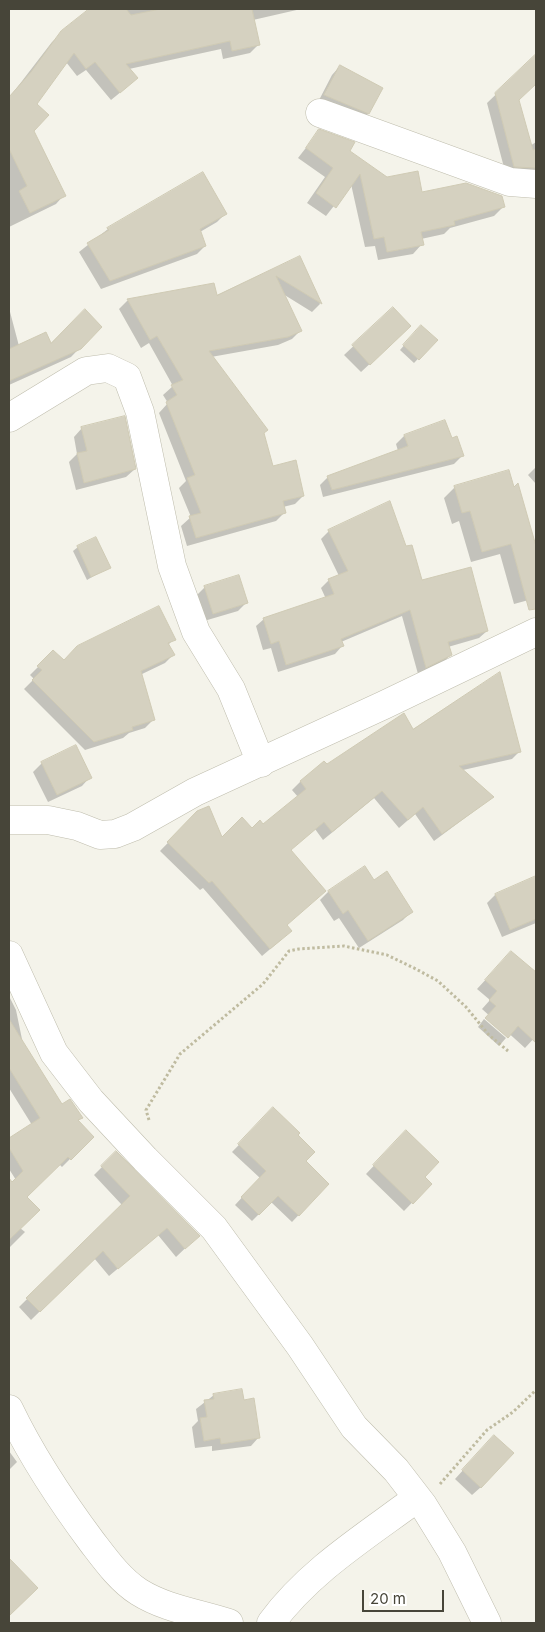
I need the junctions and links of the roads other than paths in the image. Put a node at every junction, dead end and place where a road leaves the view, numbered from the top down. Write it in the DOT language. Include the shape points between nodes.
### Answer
graph roads {
  1 [pos="320,113"];
  2 [pos="536,184"];
  3 [pos="9,418"];
  4 [pos="536,632"];
  5 [pos="261,763"];
  6 [pos="9,820"];
  7 [pos="9,955"];
  8 [pos="9,1410"];
  9 [pos="420,1502"];
  10 [pos="229,1623"];
  11 [pos="271,1623"];
  12 [pos="487,1623"];
  1 -- 2 [label="street" via="510,182"];
  3 -- 5 [label="street" via="86,371 108,368 127,377 140,412 172,566 196,632 231,690"];
  4 -- 5 [label="street"];
  5 -- 6 [label="street" via="115,834 100,835 48,820"];
  7 -- 9 [label="street" via="54,1053 145,1159 214,1228 354,1427 396,1470"];
  8 -- 10 [label="street" via="28,1450 110,1565 138,1591 178,1609"];
  9 -- 11 [label="street" via="317,1574 285,1604"];
  9 -- 12 [label="street" via="452,1552"];
}
